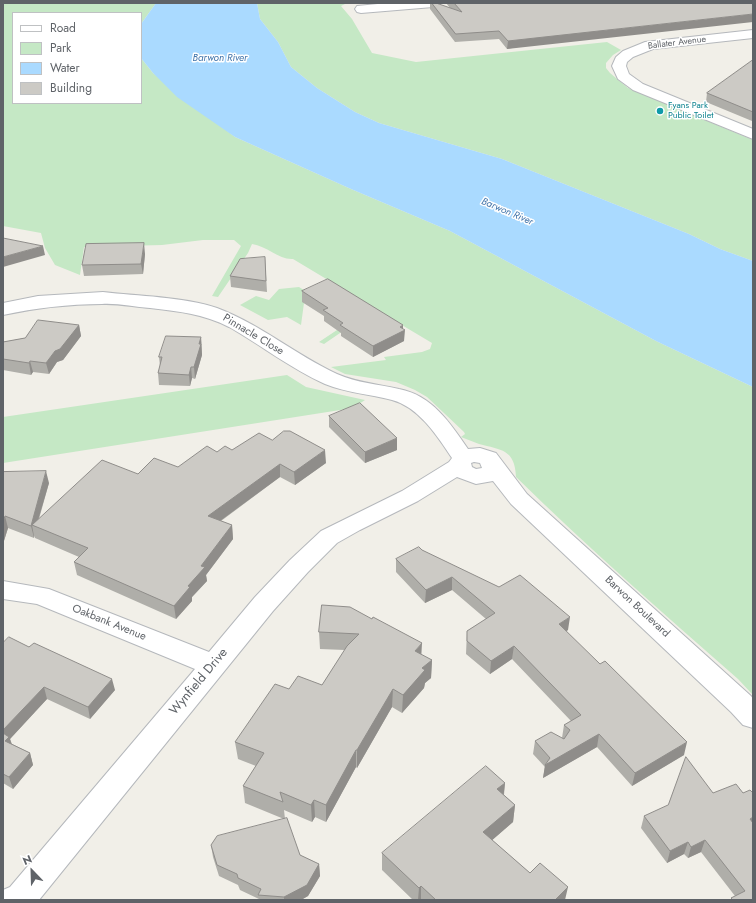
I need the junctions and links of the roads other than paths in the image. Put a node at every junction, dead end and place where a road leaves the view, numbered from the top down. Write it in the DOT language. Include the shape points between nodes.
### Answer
graph roads {
  1 [pos="433,3"];
  2 [pos="361,9"];
  3 [pos="753,34"];
  4 [pos="753,134"];
  5 [pos="3,309"];
  6 [pos="476,466"];
  7 [pos="3,590"];
  8 [pos="213,665"];
  9 [pos="753,718"];
  10 [pos="20,900"];
  1 -- 2 [label="street"];
  3 -- 4 [label="street, Ballater Avenue" via="650,45 628,54 619,66 623,76 638,87"];
  5 -- 6 [label="street, Pinnacle Close" via="38,302 103,298 175,305 210,312 235,323 312,370 334,380 406,398 440,424"];
  6 -- 8 [label="street, Wynfield Drive" via="329,537 264,604"];
  6 -- 9 [label="street, Barwon Boulevard" via="519,499 643,612"];
  7 -- 8 [label="street, Oakbank Avenue" via="40,595"];
  8 -- 10 [label="street, Wynfield Drive"];
}
